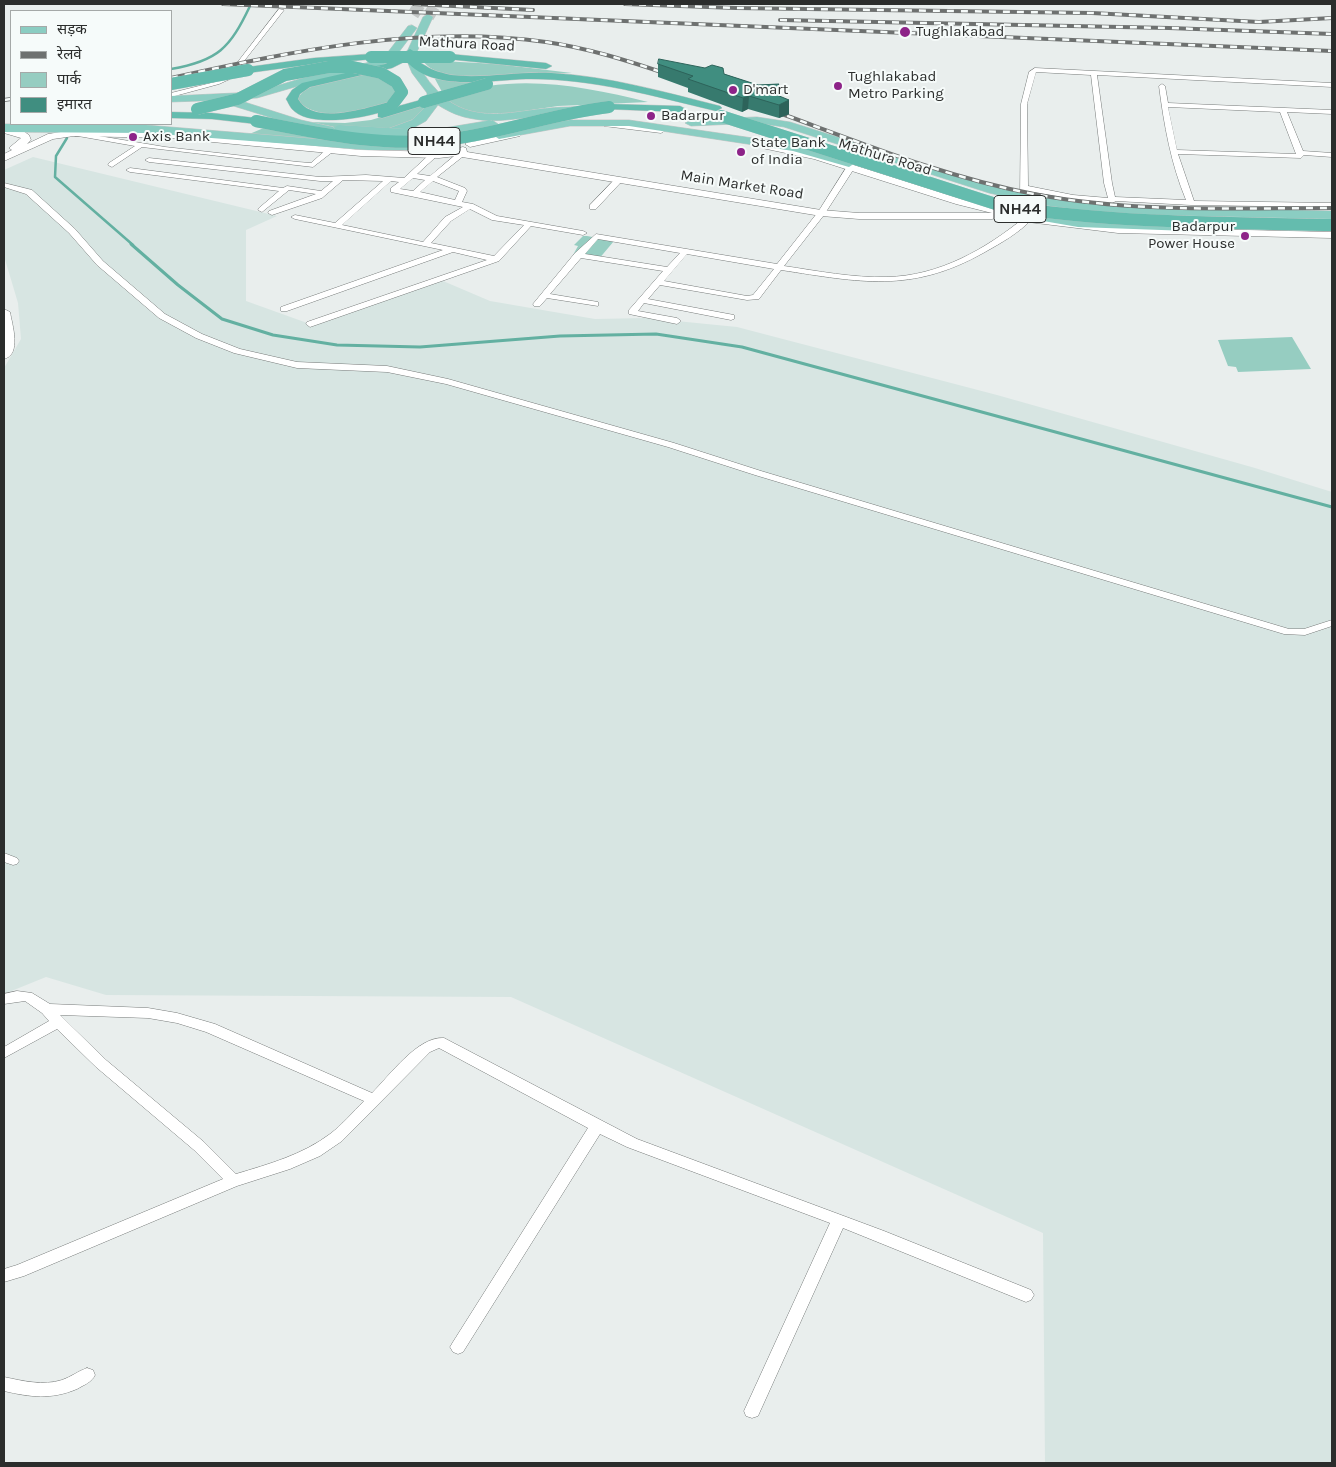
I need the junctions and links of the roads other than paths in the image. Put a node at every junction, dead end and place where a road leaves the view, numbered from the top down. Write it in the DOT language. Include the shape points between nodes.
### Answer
graph roads {
  1 [pos="281,10"];
  2 [pos="410,39"];
  3 [pos="411,56"];
  4 [pos="314,61"];
  5 [pos="368,70"];
  6 [pos="368,70"];
  7 [pos="368,70"];
  8 [pos="368,70"];
  9 [pos="1094,74"];
  10 [pos="307,80"];
  11 [pos="172,84"];
  12 [pos="1332,85"];
  13 [pos="1162,86"];
  14 [pos="202,93"];
  15 [pos="432,94"];
  16 [pos="172,97"];
  17 [pos="232,103"];
  18 [pos="1164,104"];
  19 [pos="1283,110"];
  20 [pos="172,111"];
  21 [pos="716,111"];
  22 [pos="550,112"];
  23 [pos="1332,112"];
  24 [pos="172,115"];
  25 [pos="377,116"];
  26 [pos="740,120"];
  27 [pos="98,125"];
  28 [pos="111,128"];
  29 [pos="4,129"];
  30 [pos="177,131"];
  31 [pos="74,133"];
  32 [pos="125,133"];
  33 [pos="4,134"];
  34 [pos="226,135"];
  35 [pos="823,135"];
  36 [pos="29,138"];
  37 [pos="735,139"];
  38 [pos="472,142"];
  39 [pos="308,143"];
  40 [pos="141,145"];
  41 [pos="165,148"];
  42 [pos="801,149"];
  43 [pos="332,150"];
  44 [pos="1175,152"];
  45 [pos="1301,153"];
  46 [pos="4,154"];
  47 [pos="459,154"];
  48 [pos="434,155"];
  49 [pos="1332,155"];
  50 [pos="4,158"];
  51 [pos="149,160"];
  52 [pos="112,165"];
  53 [pos="313,165"];
  54 [pos="851,167"];
  55 [pos="130,170"];
  56 [pos="121,175"];
  57 [pos="299,177"];
  58 [pos="407,177"];
  59 [pos="390,178"];
  60 [pos="431,178"];
  61 [pos="340,179"];
  62 [pos="619,180"];
  63 [pos="4,186"];
  64 [pos="286,189"];
  65 [pos="1023,192"];
  66 [pos="323,193"];
  67 [pos="416,193"];
  68 [pos="1114,199"];
  69 [pos="458,202"];
  70 [pos="1191,203"];
  71 [pos="1332,205"];
  72 [pos="470,206"];
  73 [pos="593,207"];
  74 [pos="1259,209"];
  75 [pos="262,210"];
  76 [pos="820,213"];
  77 [pos="272,214"];
  78 [pos="1332,214"];
  79 [pos="1008,216"];
  80 [pos="295,217"];
  81 [pos="1027,217"];
  82 [pos="1332,219"];
  83 [pos="529,224"];
  84 [pos="1332,225"];
  85 [pos="336,226"];
  86 [pos="1332,229"];
  87 [pos="1263,230"];
  88 [pos="583,233"];
  89 [pos="1332,235"];
  90 [pos="425,244"];
  91 [pos="452,250"];
  92 [pos="686,251"];
  93 [pos="578,255"];
  94 [pos="496,259"];
  95 [pos="778,267"];
  96 [pos="669,270"];
  97 [pos="658,282"];
  98 [pos="544,295"];
  99 [pos="642,300"];
  100 [pos="537,304"];
  101 [pos="595,304"];
  102 [pos="284,309"];
  103 [pos="4,312"];
  104 [pos="730,317"];
  105 [pos="677,320"];
  106 [pos="310,324"];
  107 [pos="4,334"];
  108 [pos="4,344"];
  109 [pos="4,356"];
  110 [pos="1332,623"];
  111 [pos="4,998"];
  112 [pos="47,1009"];
  113 [pos="58,1022"];
  114 [pos="4,1053"];
  115 [pos="373,1099"];
  116 [pos="596,1126"];
  117 [pos="234,1181"];
  118 [pos="839,1220"];
  119 [pos="4,1275"];
  120 [pos="1026,1295"];
  121 [pos="458,1347"];
  122 [pos="87,1375"];
  123 [pos="4,1384"];
  124 [pos="752,1411"];
  1 -- 14 [label="street" via="230,76"];
  2 -- 2 [label="main road" via="426,32 425,16"];
  2 -- 3 [label="main road"];
  2 -- 10 [label="main road" via="377,63"];
  3 -- 5 [label="highway, bridge"];
  3 -- 15 [label="main road"];
  3 -- 21 [label="highway" via="422,70 432,74 469,79 569,77 630,87"];
  4 -- 11 [label="highway, Mathura Road / NH44, bridge"];
  4 -- 21 [label="highway, Mathura Road / NH44, bridge" via="416,57 525,63 611,78"];
  4 -- 25 [label="highway" via="377,66 409,83 412,93 407,101"];
  6 -- 7 [label="highway, bridge" via="306,85 296,92 292,99 294,104 322,116 357,115 386,108 402,92 396,82"];
  8 -- 20 [label="highway, bridge" via="329,67 285,75 229,102"];
  9 -- 12 [label="street"];
  9 -- 65 [label="street" via="1049,68 1032,72 1024,104"];
  9 -- 68 [label="street" via="1110,196"];
  10 -- 14 [label="main road" via="257,95"];
  10 -- 25 [label="highway" via="293,86 282,97 282,104 288,111 299,116 334,121"];
  13 -- 18 [label="street"];
  14 -- 16 [label="main road"];
  14 -- 17 [label="main road"];
  15 -- 22 [label="main road" via="439,103 453,111 474,116 500,118"];
  15 -- 39 [label="main road" via="430,110 405,128 354,141"];
  17 -- 22 [label="main road, bridge" via="329,129 404,135 456,131"];
  17 -- 34 [label="main road" via="262,115 266,122 254,131"];
  18 -- 19 [label="street"];
  18 -- 44 [label="street"];
  19 -- 23 [label="street"];
  19 -- 45 [label="street"];
  21 -- 24 [label="highway, Mathura Road / NH44, bridge" via="663,107 600,108 554,115 465,138 409,142 349,139 226,116"];
  21 -- 25 [label="highway, bridge" via="596,85 533,80 469,88"];
  21 -- 82 [label="highway, Mathura Road / NH44, bridge" via="1007,200 1061,210 1107,215"];
  21 -- 84 [label="highway, Mathura Road / NH44, bridge" via="1002,206 1110,220"];
  22 -- 26 [label="main road, Mathura Road" via="582,110 616,117 686,123"];
  26 -- 35 [label="main road, Mathura Road" via="780,122"];
  26 -- 37 [label="main road" via="721,129 723,134"];
  27 -- 28 [label="main road"];
  28 -- 29 [label="main road"];
  28 -- 30 [label="main road"];
  29 -- 36 [label="street"];
  30 -- 32 [label="street"];
  30 -- 34 [label="main road"];
  31 -- 32 [label="street"];
  31 -- 36 [label="street"];
  31 -- 40 [label="street"];
  32 -- 43 [label="street"];
  33 -- 36 [label="street"];
  34 -- 39 [label="main road"];
  35 -- 42 [label="main road"];
  35 -- 65 [label="main road, Mathura Road" via="993,190"];
  36 -- 46 [label="street"];
  36 -- 50 [label="street"];
  37 -- 38 [label="main road, Mathura Road" via="644,124 601,122 556,125"];
  37 -- 42 [label="main road, Mathura Road"];
  38 -- 39 [label="main road, Mathura Road" via="398,148"];
  38 -- 47 [label="street"];
  38 -- 54 [label="street" via="562,126 608,124 774,148"];
  40 -- 41 [label="street"];
  40 -- 52 [label="street"];
  41 -- 51 [label="street"];
  41 -- 53 [label="street"];
  42 -- 81 [label="main road, Mathura Road"];
  43 -- 48 [label="street"];
  43 -- 53 [label="street"];
  44 -- 45 [label="street" via="1297,157"];
  44 -- 70 [label="street"];
  45 -- 49 [label="street"];
  47 -- 48 [label="street"];
  47 -- 60 [label="street"];
  47 -- 62 [label="street, Main Market Road"];
  48 -- 58 [label="street"];
  51 -- 55 [label="street"];
  51 -- 57 [label="street"];
  53 -- 57 [label="street"];
  54 -- 76 [label="street"];
  54 -- 79 [label="street"];
  55 -- 56 [label="street"];
  55 -- 64 [label="street"];
  57 -- 61 [label="street"];
  57 -- 64 [label="street"];
  58 -- 59 [label="street"];
  58 -- 60 [label="street"];
  58 -- 67 [label="street" via="394,190"];
  59 -- 61 [label="street"];
  59 -- 85 [label="street"];
  60 -- 67 [label="street"];
  60 -- 69 [label="street" via="463,190"];
  61 -- 66 [label="street"];
  62 -- 73 [label="street"];
  62 -- 76 [label="street, Main Market Road"];
  63 -- 110 [label="street" via="29,192 78,237 100,263 162,316 237,351 297,365 387,369 448,382 671,445 758,474 1288,632 1305,632"];
  64 -- 66 [label="street"];
  64 -- 75 [label="street"];
  65 -- 68 [label="street"];
  65 -- 74 [label="main road, Mathura Road" via="1111,210"];
  66 -- 77 [label="street"];
  67 -- 69 [label="street"];
  68 -- 70 [label="street"];
  69 -- 72 [label="street"];
  70 -- 74 [label="street"];
  71 -- 74 [label="street"];
  72 -- 83 [label="street" via="496,218"];
  72 -- 90 [label="street" via="448,218"];
  74 -- 78 [label="main road, Mathura Road"];
  74 -- 87 [label="main road"];
  76 -- 79 [label="street, Main Market Road"];
  76 -- 95 [label="street"];
  79 -- 81 [label="street"];
  80 -- 85 [label="street"];
  81 -- 87 [label="main road, Mathura Road" via="1147,227"];
  81 -- 95 [label="street" via="982,252 916,277 870,280"];
  83 -- 88 [label="street"];
  83 -- 94 [label="street"];
  85 -- 90 [label="street"];
  86 -- 87 [label="main road, Mathura Road"];
  87 -- 89 [label="street"];
  90 -- 91 [label="street"];
  91 -- 94 [label="street"];
  91 -- 102 [label="street"];
  92 -- 93 [label="street" via="596,236"];
  92 -- 95 [label="street"];
  92 -- 96 [label="street"];
  93 -- 96 [label="street"];
  93 -- 98 [label="street"];
  94 -- 106 [label="street"];
  95 -- 97 [label="street" via="758,295 751,298"];
  96 -- 97 [label="street"];
  97 -- 99 [label="street"];
  98 -- 100 [label="street"];
  98 -- 101 [label="street"];
  99 -- 104 [label="street"];
  99 -- 105 [label="street" via="634,313"];
  103 -- 109 [label="street" via="10,340"];
  107 -- 108 [label="street"];
  111 -- 112 [label="street" via="24,994"];
  112 -- 113 [label="street"];
  112 -- 115 [label="street" via="148,1013 177,1018 210,1028"];
  113 -- 114 [label="street"];
  113 -- 117 [label="street"];
  115 -- 116 [label="street" via="425,1048 437,1042"];
  115 -- 117 [label="street" via="336,1137 315,1152"];
  116 -- 118 [label="street" via="632,1143"];
  116 -- 121 [label="street"];
  117 -- 119 [label="street"];
  118 -- 120 [label="street"];
  118 -- 124 [label="street"];
  122 -- 123 [label="street" via="68,1386 45,1391"];
}
